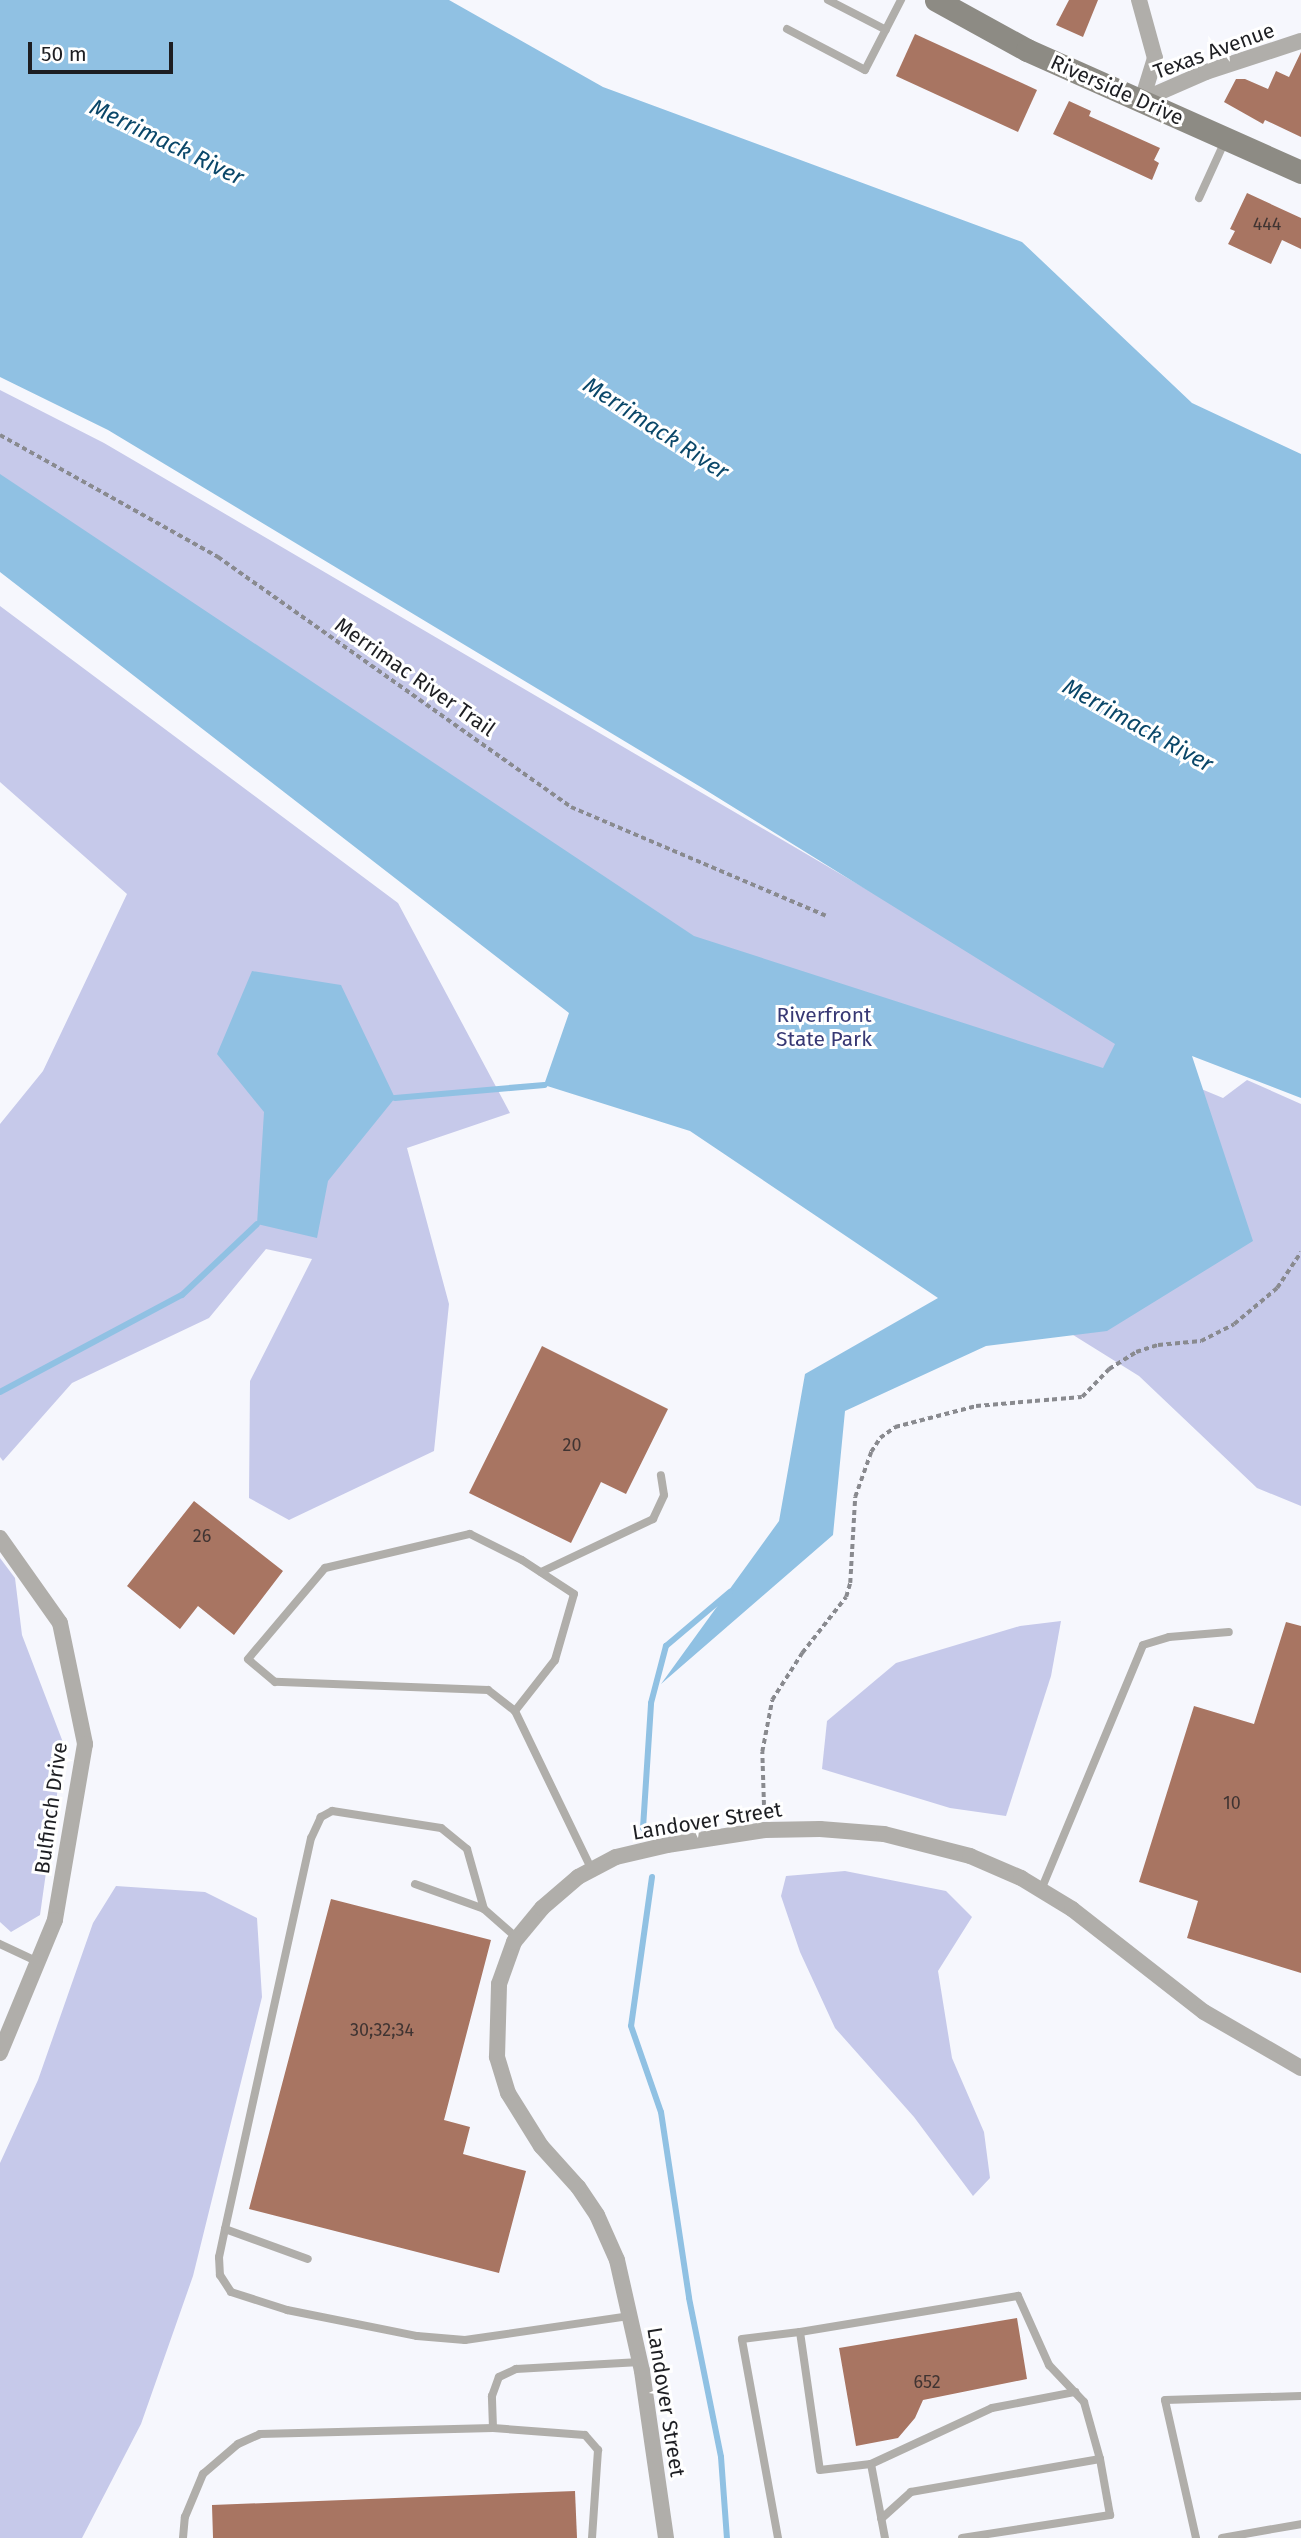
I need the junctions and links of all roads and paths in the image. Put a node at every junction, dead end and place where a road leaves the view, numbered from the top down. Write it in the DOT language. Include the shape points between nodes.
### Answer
graph roads {
  1 [pos="828,0"];
  2 [pos="901,0"];
  3 [pos="936,0"];
  4 [pos="1139,0"];
  5 [pos="787,29"];
  6 [pos="886,30"];
  7 [pos="1301,41"];
  8 [pos="1142,100"];
  9 [pos="1226,138"];
  10 [pos="1301,172"];
  11 [pos="1199,198"];
  12 [pos="0,436"];
  13 [pos="826,916"];
  14 [pos="1301,1252"];
  15 [pos="662,1475"];
  16 [pos="0,1538"];
  17 [pos="541,1572"];
  18 [pos="1229,1632"];
  19 [pos="515,1711"];
  20 [pos="765,1830"];
  21 [pos="592,1870"];
  22 [pos="415,1884"];
  23 [pos="1041,1890"];
  24 [pos="484,1909"];
  25 [pos="517,1938"];
  26 [pos="0,1944"];
  27 [pos="38,1962"];
  28 [pos="0,2053"];
  29 [pos="1301,2068"];
  30 [pos="225,2229"];
  31 [pos="309,2259"];
  32 [pos="630,2316"];
  33 [pos="800,2332"];
  34 [pos="640,2362"];
  35 [pos="1075,2392"];
  36 [pos="1301,2396"];
  37 [pos="493,2428"];
  38 [pos="1100,2459"];
  39 [pos="871,2464"];
  40 [pos="881,2519"];
  41 [pos="1301,2524"];
  42 [pos="183,2538"];
  43 [pos="592,2538"];
  44 [pos="666,2538"];
  45 [pos="778,2538"];
  46 [pos="885,2538"];
  47 [pos="962,2538"];
  48 [pos="1196,2538"];
  49 [pos="1222,2538"];
  1 -- 6 [label="lane"];
  2 -- 6 [label="lane"];
  3 -- 8 [label="main road, Riverside Drive" via="1027,50"];
  4 -- 8 [label="street" via="1155,58"];
  5 -- 6 [label="lane" via="865,71"];
  7 -- 8 [label="street, Texas Avenue" via="1206,72"];
  8 -- 9 [label="main road, Riverside Drive"];
  9 -- 10 [label="main road, Riverside Drive"];
  9 -- 11 [label="lane"];
  12 -- 13 [label="path, Merrimac River Trail" via="218,557 571,807"];
  14 -- 20 [label="path" via="1277,1288 1234,1324 1201,1341 1136,1352 1109,1369 1082,1396 976,1406 886,1432 871,1452 855,1497 850,1583 841,1604 772,1700 762,1752"];
  15 -- 17 [label="lane" via="664,1495 653,1519"];
  16 -- 27 [label="street, Bulfinch Drive" via="60,1623 85,1744 55,1920"];
  17 -- 19 [label="lane" via="574,1594 555,1660"];
  17 -- 19 [label="lane" via="470,1534 325,1568 248,1659 275,1682 488,1690"];
  18 -- 23 [label="lane" via="1169,1637 1143,1645"];
  19 -- 21 [label="lane"];
  20 -- 21 [label="street, Landover Street" via="667,1845 616,1857"];
  20 -- 23 [label="street, Landover Street" via="884,1834 970,1856"];
  21 -- 25 [label="street, Landover Street" via="542,1908"];
  22 -- 24 [label="lane"];
  23 -- 29 [label="street, Landover Street" via="1205,2012"];
  24 -- 25 [label="lane"];
  24 -- 30 [label="lane" via="467,1850 441,1828 332,1811 321,1816 311,1838"];
  25 -- 32 [label="street, Landover Street" via="499,1984 497,2057 508,2093 541,2146 597,2215 617,2260"];
  26 -- 27 [label="lane"];
  27 -- 28 [label="street, Bulfinch Drive"];
  30 -- 31 [label="lane"];
  30 -- 32 [label="lane" via="220,2275 230,2292 287,2309 418,2336 465,2340"];
  32 -- 34 [label="street, Landover Street"];
  33 -- 35 [label="lane" via="1018,2296 1048,2365"];
  33 -- 39 [label="lane" via="820,2470"];
  33 -- 45 [label="lane" via="742,2339"];
  34 -- 37 [label="lane" via="516,2369 499,2377 492,2396"];
  34 -- 44 [label="street, Landover Street"];
  35 -- 38 [label="lane" via="1084,2402"];
  35 -- 39 [label="lane" via="992,2408"];
  36 -- 48 [label="lane" via="1165,2400"];
  37 -- 42 [label="lane" via="260,2434 238,2444 203,2474 185,2517"];
  37 -- 43 [label="lane" via="585,2435 598,2450"];
  38 -- 40 [label="lane" via="911,2492"];
  38 -- 47 [label="lane" via="1110,2515"];
  39 -- 40 [label="lane"];
  40 -- 46 [label="lane"];
  41 -- 49 [label="lane"];
}
